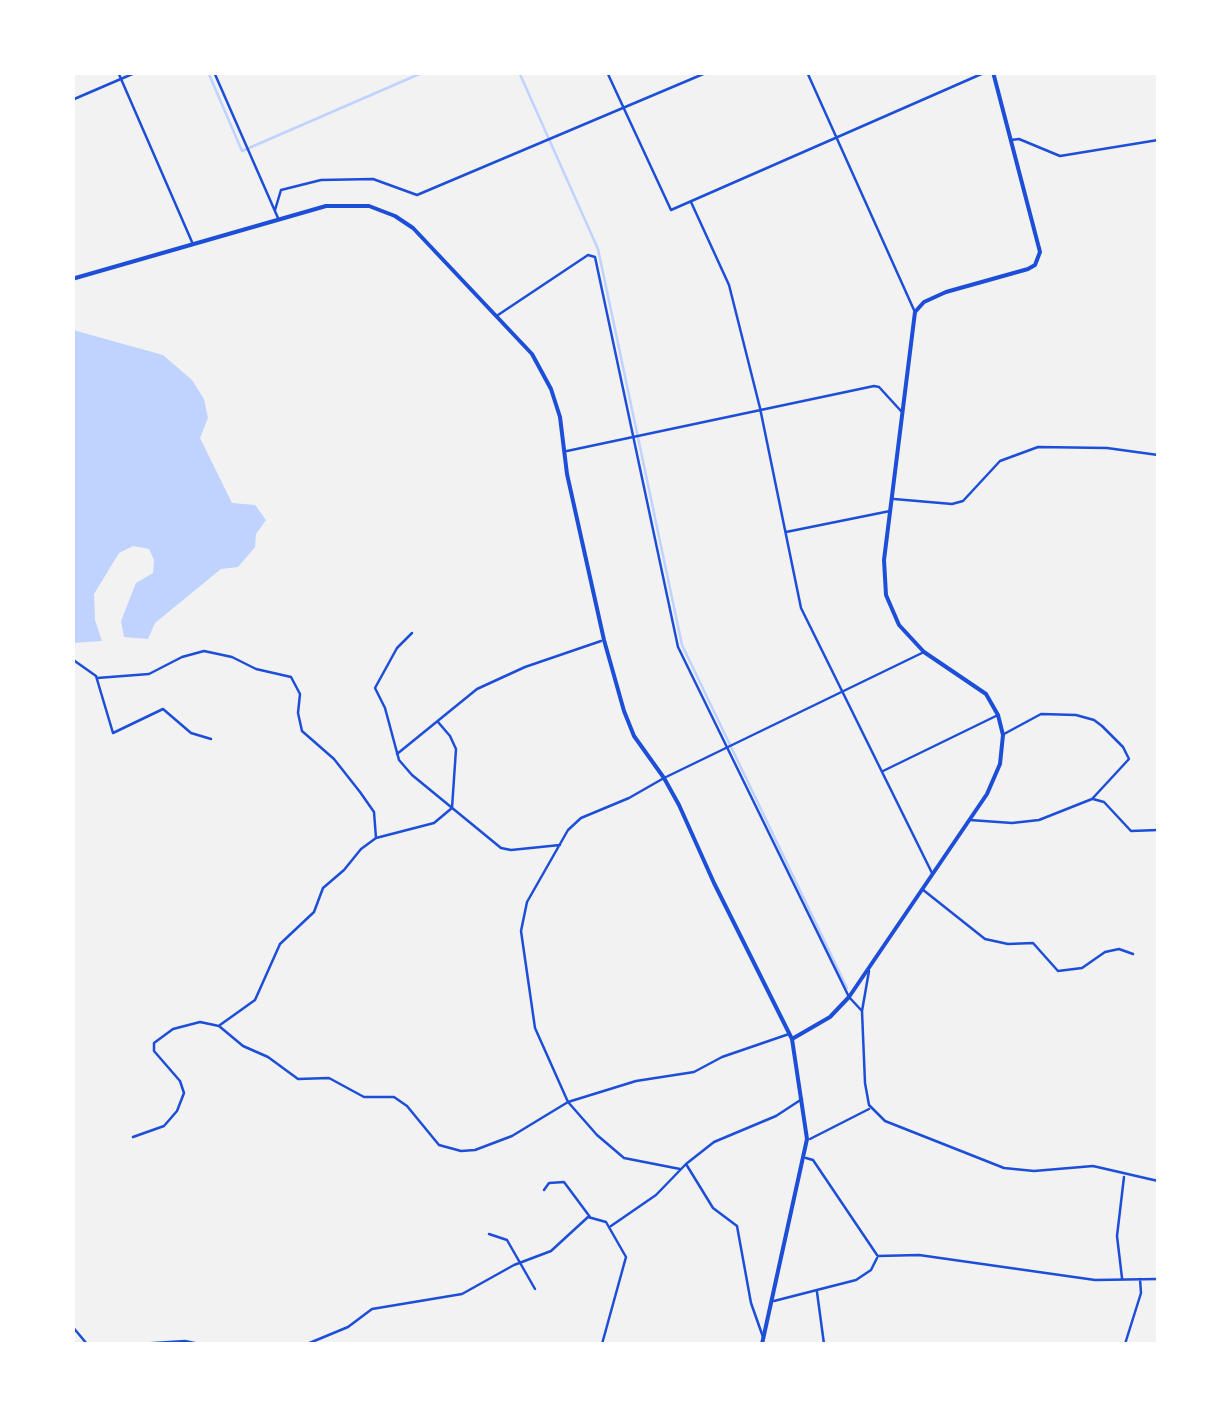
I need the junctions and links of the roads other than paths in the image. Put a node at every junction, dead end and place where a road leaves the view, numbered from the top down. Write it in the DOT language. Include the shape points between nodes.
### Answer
graph roads {
  1 [pos="118,72"];
  2 [pos="137,72"];
  3 [pos="214,72"];
  4 [pos="607,72"];
  5 [pos="708,72"];
  6 [pos="807,72"];
  7 [pos="990,72"];
  8 [pos="121,80"];
  9 [pos="72,100"];
  10 [pos="623,109"];
  11 [pos="836,139"];
  12 [pos="1010,140"];
  13 [pos="1158,140"];
  14 [pos="691,202"];
  15 [pos="275,210"];
  16 [pos="279,220"];
  17 [pos="193,244"];
  18 [pos="72,279"];
  19 [pos="915,312"];
  20 [pos="497,316"];
  21 [pos="760,408"];
  22 [pos="902,412"];
  23 [pos="633,436"];
  24 [pos="566,451"];
  25 [pos="1158,455"];
  26 [pos="892,499"];
  27 [pos="890,511"];
  28 [pos="784,532"];
  29 [pos="412,633"];
  30 [pos="604,640"];
  31 [pos="924,652"];
  32 [pos="72,659"];
  33 [pos="97,678"];
  34 [pos="845,691"];
  35 [pos="998,715"];
  36 [pos="438,722"];
  37 [pos="1003,735"];
  38 [pos="211,739"];
  39 [pos="727,748"];
  40 [pos="396,755"];
  41 [pos="882,772"];
  42 [pos="664,778"];
  43 [pos="1092,800"];
  44 [pos="452,808"];
  45 [pos="969,820"];
  46 [pos="1158,830"];
  47 [pos="376,838"];
  48 [pos="560,844"];
  49 [pos="932,873"];
  50 [pos="922,889"];
  51 [pos="1133,954"];
  52 [pos="870,970"];
  53 [pos="849,997"];
  54 [pos="862,1010"];
  55 [pos="219,1026"];
  56 [pos="791,1036"];
  57 [pos="802,1099"];
  58 [pos="568,1102"];
  59 [pos="871,1108"];
  60 [pos="133,1137"];
  61 [pos="807,1138"];
  62 [pos="804,1158"];
  63 [pos="686,1164"];
  64 [pos="680,1169"];
  65 [pos="1124,1174"];
  66 [pos="1158,1181"];
  67 [pos="544,1190"];
  68 [pos="591,1218"];
  69 [pos="610,1227"];
  70 [pos="489,1234"];
  71 [pos="878,1256"];
  72 [pos="522,1262"];
  73 [pos="1158,1278"];
  74 [pos="1140,1279"];
  75 [pos="1122,1280"];
  76 [pos="534,1289"];
  77 [pos="817,1292"];
  78 [pos="773,1302"];
  79 [pos="72,1326"];
  80 [pos="763,1341"];
  81 [pos="87,1344"];
  82 [pos="138,1344"];
  83 [pos="199,1344"];
  84 [pos="307,1344"];
  85 [pos="602,1344"];
  86 [pos="824,1344"];
  87 [pos="1125,1344"];
  1 -- 8 [label="street"];
  2 -- 8 [label="street"];
  3 -- 15 [label="street"];
  4 -- 10 [label="street"];
  5 -- 10 [label="street"];
  6 -- 11 [label="street"];
  7 -- 11 [label="street"];
  7 -- 12 [label="main road"];
  8 -- 9 [label="street"];
  8 -- 17 [label="street"];
  10 -- 14 [label="street" via="670,210"];
  10 -- 15 [label="street" via="417,194 374,179 320,180 281,190"];
  11 -- 14 [label="street"];
  11 -- 19 [label="street"];
  12 -- 13 [label="street" via="1060,156"];
  12 -- 19 [label="main road" via="1039,259 1028,269 935,296"];
  14 -- 21 [label="street" via="728,285"];
  15 -- 16 [label="street"];
  16 -- 17 [label="main road"];
  16 -- 20 [label="main road" via="340,204 395,216"];
  17 -- 18 [label="main road"];
  19 -- 22 [label="main road"];
  20 -- 23 [label="street" via="588,254 595,257"];
  20 -- 24 [label="main road" via="546,378"];
  21 -- 22 [label="street" via="874,386"];
  21 -- 23 [label="street"];
  21 -- 28 [label="street"];
  22 -- 26 [label="main road"];
  23 -- 24 [label="street"];
  23 -- 39 [label="street" via="678,647"];
  24 -- 30 [label="main road"];
  25 -- 26 [label="street" via="1038,447 1000,461 963,501"];
  26 -- 27 [label="main road"];
  27 -- 28 [label="street"];
  27 -- 31 [label="main road" via="886,595 899,625"];
  28 -- 34 [label="street" via="802,608"];
  29 -- 40 [label="street" via="375,688"];
  30 -- 36 [label="street" via="477,689"];
  30 -- 42 [label="main road" via="634,736"];
  31 -- 34 [label="street"];
  31 -- 35 [label="main road" via="986,694"];
  32 -- 33 [label="street"];
  33 -- 38 [label="street" via="112,733 163,708 184,728"];
  33 -- 47 [label="street" via="149,674 204,651 292,677 302,731 334,759 374,812"];
  34 -- 39 [label="street"];
  34 -- 41 [label="street"];
  35 -- 37 [label="main road"];
  35 -- 41 [label="street"];
  36 -- 40 [label="street"];
  36 -- 44 [label="street" via="456,748"];
  37 -- 43 [label="street" via="1041,714 1094,720 1129,759"];
  37 -- 45 [label="main road" via="995,777"];
  39 -- 42 [label="street"];
  39 -- 53 [label="street"];
  40 -- 44 [label="street"];
  41 -- 49 [label="street"];
  42 -- 48 [label="street" via="581,818"];
  42 -- 56 [label="main road"];
  43 -- 45 [label="street" via="1034,821"];
  43 -- 46 [label="street" via="1104,802 1131,831"];
  44 -- 47 [label="street" via="420,830"];
  44 -- 48 [label="street" via="501,848"];
  45 -- 49 [label="main road"];
  47 -- 55 [label="street" via="323,888 314,912 280,944 249,1007"];
  48 -- 58 [label="street" via="527,902 521,932 535,1028"];
  49 -- 50 [label="main road"];
  50 -- 51 [label="street" via="986,939 1033,943 1058,971 1082,968 1105,952"];
  50 -- 52 [label="main road"];
  52 -- 53 [label="main road"];
  52 -- 54 [label="street"];
  53 -- 54 [label="street"];
  53 -- 56 [label="main road" via="830,1017"];
  54 -- 59 [label="street"];
  55 -- 58 [label="street" via="298,1079 322,1077 364,1097 394,1098 448,1149 497,1142"];
  55 -- 60 [label="street" via="184,1024 157,1038 154,1052 184,1088 182,1102 164,1126"];
  56 -- 57 [label="main road"];
  56 -- 58 [label="street" via="694,1072"];
  57 -- 61 [label="main road"];
  57 -- 63 [label="street" via="714,1142"];
  58 -- 64 [label="street" via="624,1158"];
  59 -- 61 [label="street"];
  59 -- 65 [label="street" via="894,1126 1004,1168 1081,1166"];
  61 -- 62 [label="main road"];
  62 -- 71 [label="street" via="813,1160"];
  62 -- 78 [label="main road"];
  63 -- 64 [label="street"];
  63 -- 80 [label="street" via="713,1208 737,1226"];
  64 -- 69 [label="street" via="656,1196"];
  65 -- 66 [label="street"];
  65 -- 75 [label="street" via="1117,1236"];
  67 -- 68 [label="street" via="564,1182"];
  68 -- 69 [label="street"];
  68 -- 72 [label="street" via="551,1251"];
  69 -- 85 [label="street" via="626,1257"];
  70 -- 72 [label="street" via="507,1240"];
  71 -- 75 [label="street"];
  71 -- 77 [label="street" via="864,1276"];
  72 -- 76 [label="street"];
  72 -- 84 [label="street" via="446,1299 372,1309"];
  73 -- 74 [label="street"];
  74 -- 75 [label="street"];
  74 -- 87 [label="street"];
  77 -- 78 [label="street"];
  77 -- 86 [label="street"];
  78 -- 80 [label="main road"];
  79 -- 81 [label="street"];
  82 -- 83 [label="street"];
}
